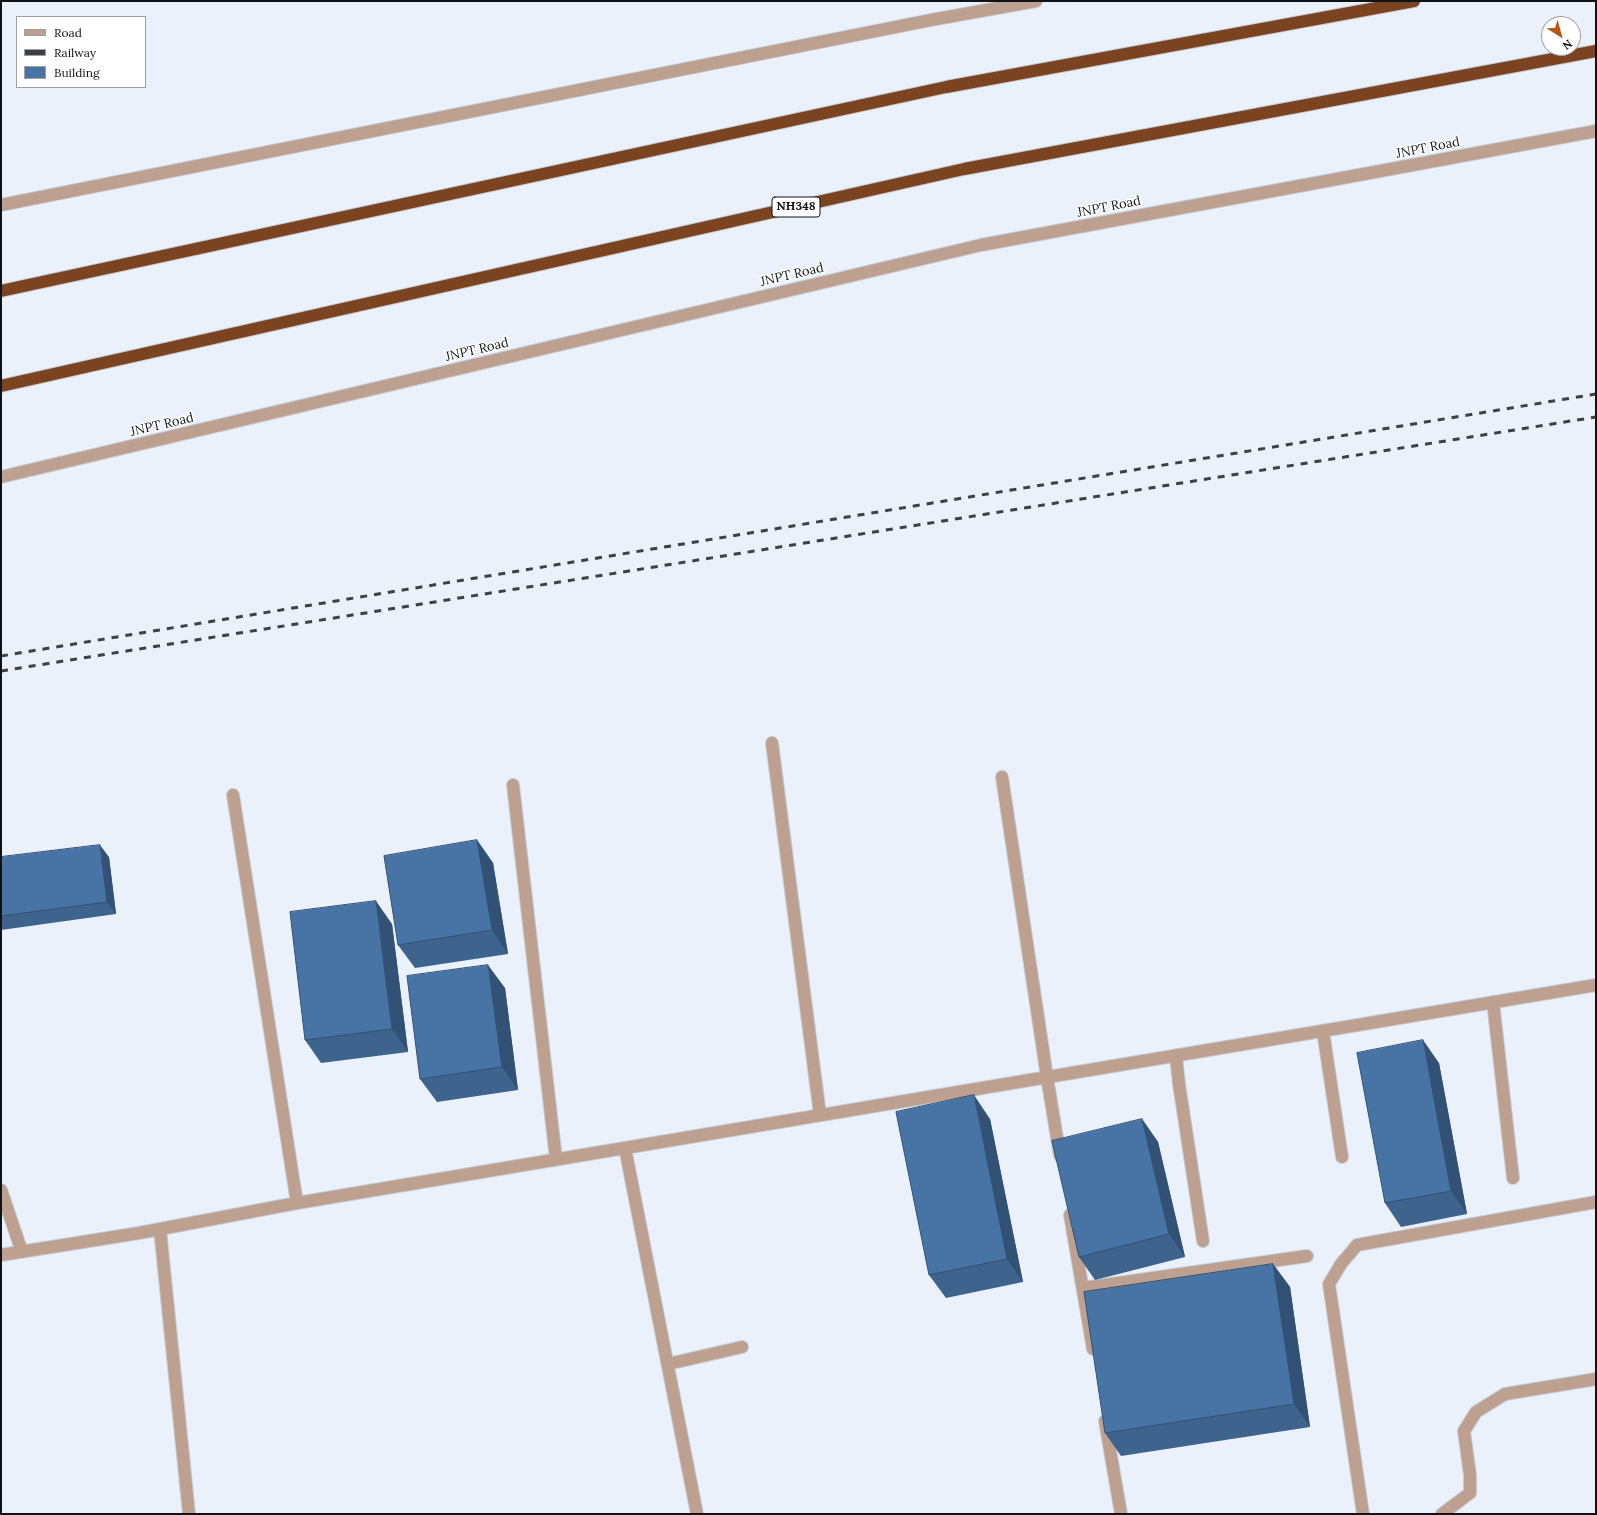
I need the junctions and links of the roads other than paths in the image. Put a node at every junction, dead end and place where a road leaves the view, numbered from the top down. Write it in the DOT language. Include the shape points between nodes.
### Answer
graph roads {
  1 [pos="1036,1"];
  2 [pos="1414,1"];
  3 [pos="1596,51"];
  4 [pos="1596,131"];
  5 [pos="1,205"];
  6 [pos="1,291"];
  7 [pos="1,386"];
  8 [pos="1,477"];
  9 [pos="772,743"];
  10 [pos="1002,777"];
  11 [pos="512,785"];
  12 [pos="233,795"];
  13 [pos="1596,985"];
  14 [pos="1493,1002"];
  15 [pos="1324,1031"];
  16 [pos="1176,1056"];
  17 [pos="1047,1077"];
  18 [pos="820,1115"];
  19 [pos="625,1148"];
  20 [pos="1342,1157"];
  21 [pos="556,1159"];
  22 [pos="1063,1171"];
  23 [pos="1513,1178"];
  24 [pos="1,1190"];
  25 [pos="1068,1202"];
  26 [pos="1596,1202"];
  27 [pos="296,1203"];
  28 [pos="160,1229"];
  29 [pos="1204,1241"];
  30 [pos="22,1252"];
  31 [pos="1,1255"];
  32 [pos="1307,1256"];
  33 [pos="1083,1288"];
  34 [pos="742,1347"];
  35 [pos="1094,1358"];
  36 [pos="668,1364"];
  37 [pos="1596,1379"];
  38 [pos="1104,1413"];
  39 [pos="189,1514"];
  40 [pos="697,1514"];
  41 [pos="1121,1514"];
  42 [pos="1363,1514"];
  43 [pos="1442,1514"];
  1 -- 5 [label="street"];
  2 -- 6 [label="highway" via="946,87"];
  3 -- 7 [label="highway, NH348" via="964,169"];
  4 -- 8 [label="street, JNPT Road" via="981,245"];
  9 -- 18 [label="street"];
  10 -- 17 [label="street"];
  11 -- 21 [label="street"];
  12 -- 27 [label="street"];
  13 -- 14 [label="street"];
  14 -- 15 [label="street"];
  14 -- 23 [label="street"];
  15 -- 16 [label="street"];
  15 -- 20 [label="street"];
  16 -- 17 [label="street"];
  16 -- 29 [label="street"];
  17 -- 18 [label="street"];
  17 -- 22 [label="street"];
  18 -- 19 [label="street"];
  19 -- 21 [label="street"];
  19 -- 36 [label="street"];
  21 -- 27 [label="street"];
  24 -- 30 [label="street"];
  25 -- 33 [label="street"];
  26 -- 42 [label="street" via="1357,1245 1341,1264 1329,1284"];
  27 -- 28 [label="street"];
  28 -- 30 [label="street"];
  28 -- 39 [label="street"];
  30 -- 31 [label="street"];
  32 -- 33 [label="street"];
  33 -- 35 [label="street"];
  34 -- 36 [label="street"];
  36 -- 40 [label="street"];
  37 -- 43 [label="street" via="1505,1394 1476,1412 1464,1431 1470,1493"];
  38 -- 41 [label="street"];
}
